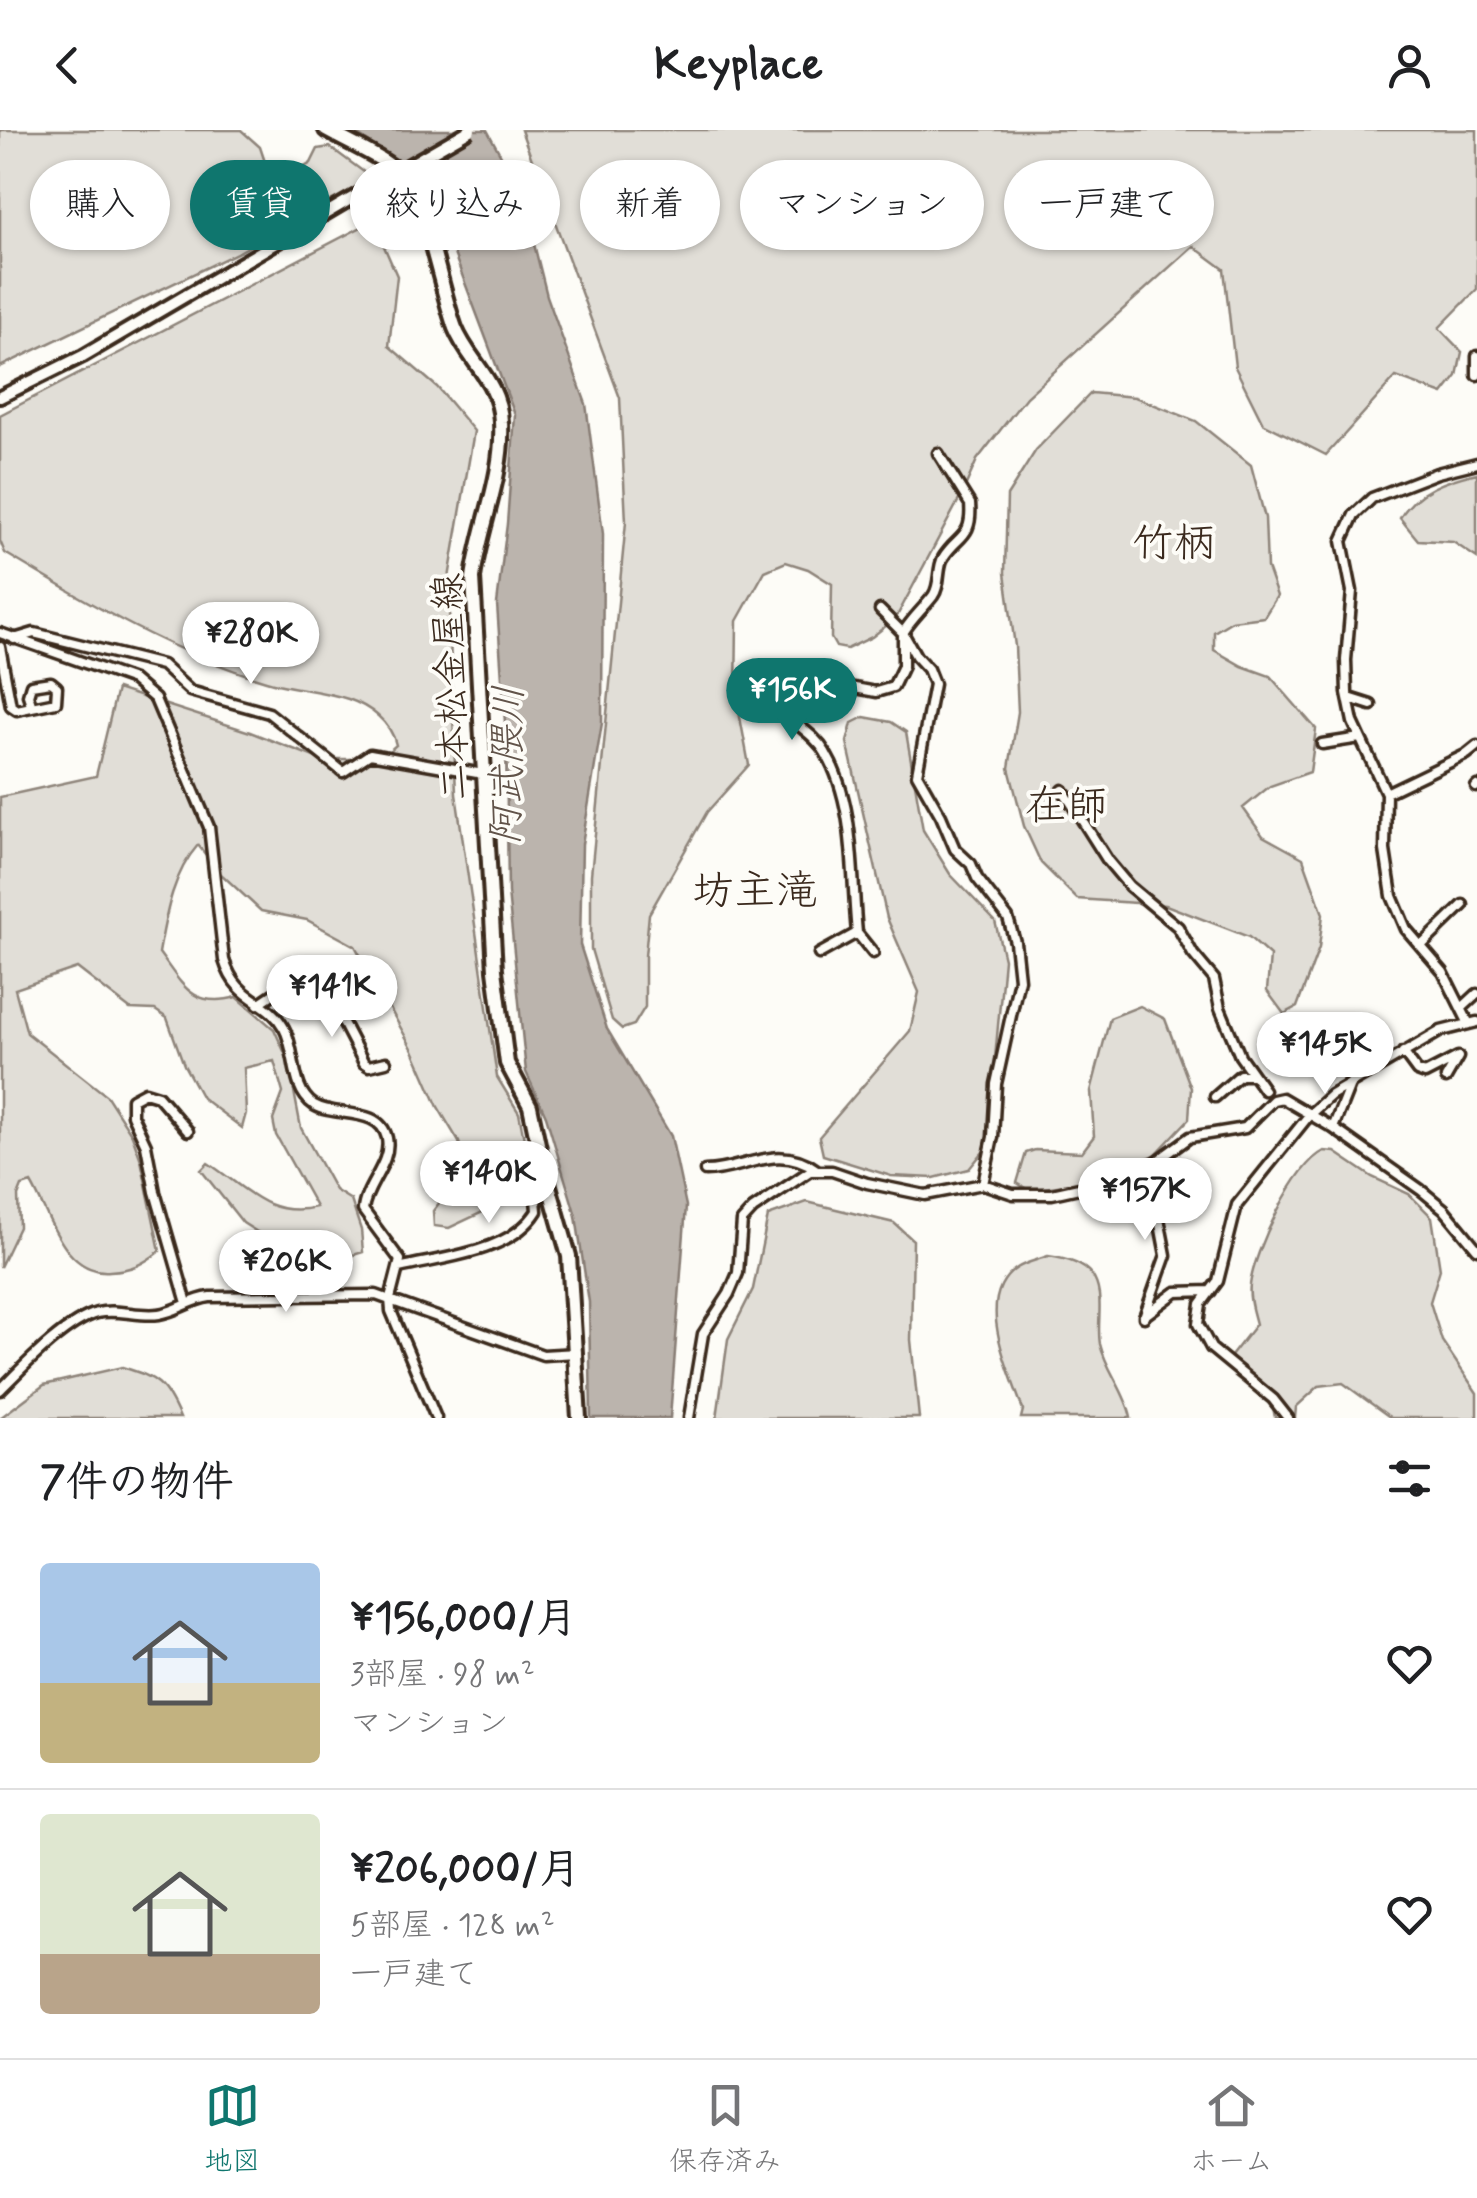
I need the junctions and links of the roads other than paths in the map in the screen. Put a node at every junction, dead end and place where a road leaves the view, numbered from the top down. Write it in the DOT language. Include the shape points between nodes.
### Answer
graph roads {
  1 [pos="326,130"];
  2 [pos="470,130"];
  3 [pos="1477,356"];
  4 [pos="1477,375"];
  5 [pos="0,397"];
  6 [pos="938,453"];
  7 [pos="1477,463"];
  8 [pos="880,610"];
  9 [pos="0,633"];
  10 [pos="903,633"];
  11 [pos="14,639"];
  12 [pos="0,646"];
  13 [pos="1349,698"];
  14 [pos="1370,705"];
  15 [pos="32,706"];
  16 [pos="1360,738"];
  17 [pos="1322,744"];
  18 [pos="1477,746"];
  19 [pos="483,774"];
  20 [pos="1063,790"];
  21 [pos="1386,794"];
  22 [pos="1463,905"];
  23 [pos="857,934"];
  24 [pos="1422,945"];
  25 [pos="873,953"];
  26 [pos="819,954"];
  27 [pos="1477,994"];
  28 [pos="258,1004"];
  29 [pos="1462,1007"];
  30 [pos="1472,1022"];
  31 [pos="1402,1052"];
  32 [pos="386,1062"];
  33 [pos="1253,1075"];
  34 [pos="1446,1078"];
  35 [pos="1352,1080"];
  36 [pos="1264,1090"];
  37 [pos="1215,1097"];
  38 [pos="1310,1114"];
  39 [pos="1333,1128"];
  40 [pos="188,1131"];
  41 [pos="542,1158"];
  42 [pos="1149,1167"];
  43 [pos="817,1170"];
  44 [pos="705,1171"];
  45 [pos="983,1184"];
  46 [pos="1477,1248"];
  47 [pos="400,1268"];
  48 [pos="1211,1291"];
  49 [pos="390,1299"];
  50 [pos="187,1303"];
  51 [pos="577,1354"];
  52 [pos="0,1390"];
  53 [pos="436,1418"];
  54 [pos="578,1418"];
  55 [pos="689,1418"];
  56 [pos="1288,1418"];
  1 -- 19 [label="main road, 二本松金屋線" via="406,179 454,325 496,397 500,462 472,578"];
  2 -- 5 [label="street, bridge" via="83,356"];
  3 -- 4 [label="street"];
  6 -- 10 [label="street" via="970,514 963,538 941,563 935,592"];
  7 -- 13 [label="street" via="1372,498 1354,516 1342,542 1352,591"];
  8 -- 10 [label="street"];
  9 -- 11 [label="street"];
  10 -- 23 [label="street" via="903,666 884,692 807,679 777,702 820,743 840,780"];
  10 -- 45 [label="street" via="934,684 918,781 955,848 1008,918 1015,942 1018,979"];
  11 -- 19 [label="street" via="34,633 162,665 190,690 268,713 343,772 370,754"];
  11 -- 28 [label="street" via="133,680 155,699 210,827 228,972"];
  12 -- 15 [label="street" via="12,706"];
  13 -- 14 [label="street"];
  13 -- 16 [label="street"];
  16 -- 17 [label="street"];
  16 -- 21 [label="street"];
  18 -- 21 [label="street"];
  19 -- 41 [label="main road, 二本松金屋線" via="508,1064 530,1106"];
  20 -- 33 [label="street" via="1108,862 1178,927 1214,978 1220,1008"];
  21 -- 24 [label="street" via="1385,850 1406,929"];
  22 -- 24 [label="street"];
  23 -- 25 [label="street"];
  23 -- 26 [label="street"];
  24 -- 29 [label="street"];
  27 -- 29 [label="street"];
  28 -- 32 [label="street" via="288,984 305,987 343,1019 364,1063"];
  28 -- 47 [label="street" via="284,1027 308,1100 366,1117 386,1133 384,1159 363,1210"];
  29 -- 30 [label="street"];
  30 -- 31 [label="street"];
  31 -- 34 [label="street" via="1426,1074 1458,1057"];
  31 -- 35 [label="street"];
  33 -- 36 [label="street"];
  33 -- 37 [label="street" via="1240,1075"];
  35 -- 38 [label="street"];
  35 -- 39 [label="street"];
  38 -- 39 [label="street"];
  38 -- 42 [label="street" via="1279,1098 1245,1128 1190,1137"];
  38 -- 48 [label="street" via="1241,1197"];
  39 -- 46 [label="street" via="1433,1199"];
  40 -- 50 [label="street" via="158,1096 145,1092 132,1099"];
  41 -- 47 [label="street" via="534,1176 536,1211 518,1230 500,1243"];
  41 -- 51 [label="main road, 二本松金屋線" via="569,1256"];
  42 -- 45 [label="street" via="1052,1194 1013,1194"];
  42 -- 48 [label="street" via="1166,1255 1144,1317 1176,1292"];
  43 -- 44 [label="street" via="769,1157"];
  43 -- 45 [label="street" via="925,1195"];
  43 -- 55 [label="street" via="742,1221 738,1273 703,1334"];
  47 -- 49 [label="street"];
  48 -- 56 [label="street" via="1199,1312 1201,1333"];
  49 -- 50 [label="street" via="210,1297"];
  49 -- 51 [label="street" via="543,1355"];
  49 -- 53 [label="street" via="395,1326"];
  50 -- 52 [label="street" via="164,1313 105,1312 84,1319"];
  51 -- 54 [label="main road, 二本松金屋線"];
}
